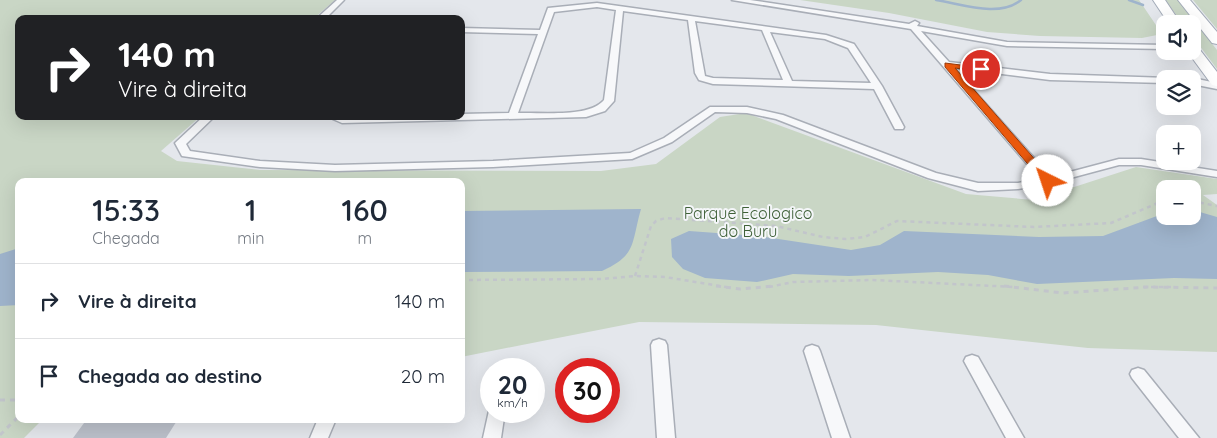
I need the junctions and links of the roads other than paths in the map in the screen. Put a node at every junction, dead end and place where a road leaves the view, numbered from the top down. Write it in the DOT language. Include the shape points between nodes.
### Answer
graph roads {
  1 [pos="341,0"];
  2 [pos="735,0"];
  3 [pos="770,0"];
  4 [pos="1159,0"];
  5 [pos="1184,0"];
  6 [pos="620,8"];
  7 [pos="324,15"];
  8 [pos="1169,15"];
  9 [pos="691,18"];
  10 [pos="913,24"];
  11 [pos="765,28"];
  12 [pos="465,30"];
  13 [pos="543,32"];
  14 [pos="1217,40"];
  15 [pos="1156,41"];
  16 [pos="1156,48"];
  17 [pos="1200,60"];
  18 [pos="948,65"];
  19 [pos="1156,80"];
  20 [pos="1201,82"];
  21 [pos="789,84"];
  22 [pos="1217,84"];
  23 [pos="877,86"];
  24 [pos="512,117"];
  25 [pos="465,118"];
  26 [pos="206,120"];
  27 [pos="899,127"];
  28 [pos="1217,174"];
  29 [pos="1048,181"];
  30 [pos="659,345"];
  31 [pos="812,351"];
  32 [pos="972,361"];
  33 [pos="1138,374"];
  34 [pos="325,423"];
  35 [pos="494,423"];
  36 [pos="319,438"];
  37 [pos="492,438"];
  38 [pos="666,438"];
  39 [pos="841,438"];
  40 [pos="1015,438"];
  41 [pos="1190,438"];
  1 -- 7 [label="street"];
  2 -- 10 [label="street"];
  3 -- 10 [label="street"];
  4 -- 8 [label="main road"];
  5 -- 14 [label="main road"];
  6 -- 9 [label="street"];
  6 -- 13 [label="street" via="597,5 551,10"];
  6 -- 24 [label="street" via="609,101 602,109 586,114"];
  9 -- 11 [label="street"];
  9 -- 21 [label="street" via="702,78"];
  10 -- 15 [label="street" via="1006,39"];
  10 -- 16 [label="street" via="1007,44"];
  10 -- 18 [label="street"];
  11 -- 21 [label="street"];
  11 -- 23 [label="street" via="826,37 851,46"];
  12 -- 13 [label="street"];
  13 -- 24 [label="street"];
  17 -- 22 [label="main road"];
  18 -- 19 [label="street" via="1050,77"];
  18 -- 29 [label="street"];
  20 -- 22 [label="street"];
  21 -- 23 [label="street"];
  23 -- 27 [label="street"];
  24 -- 25 [label="street"];
  26 -- 29 [label="street" via="180,143 186,154 260,164 335,168 632,156 668,140 713,109 747,110 779,117 932,176 978,187"];
  28 -- 29 [label="street" via="1140,162 1119,162"];
  30 -- 38 [label="street"];
  31 -- 39 [label="street"];
  32 -- 40 [label="street"];
  33 -- 41 [label="street"];
  34 -- 36 [label="street"];
  35 -- 37 [label="street"];
}
